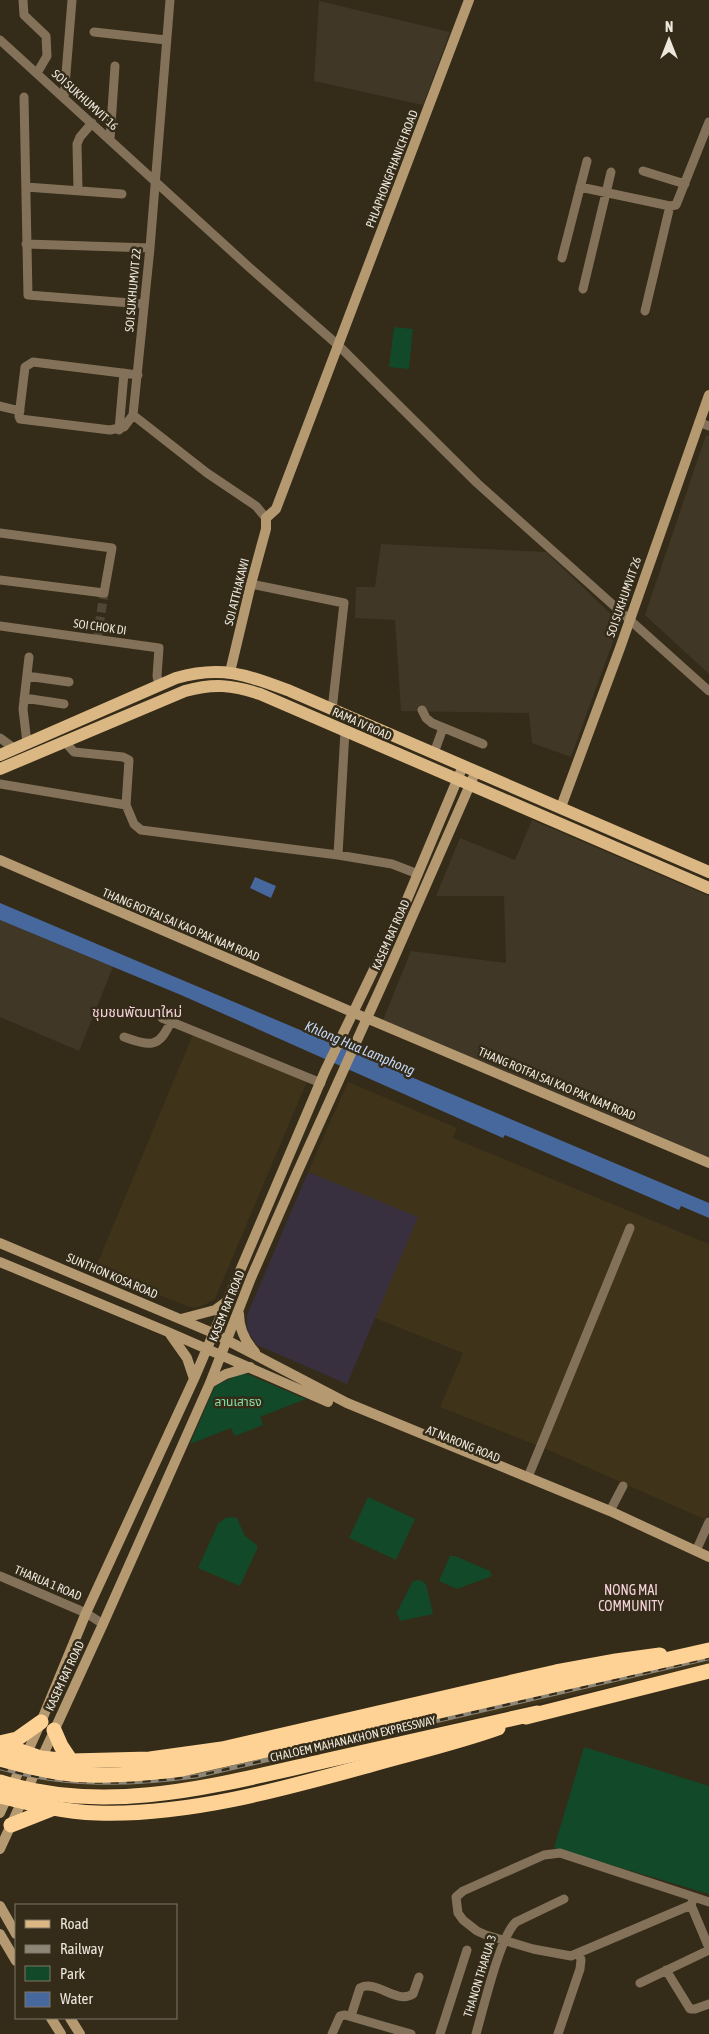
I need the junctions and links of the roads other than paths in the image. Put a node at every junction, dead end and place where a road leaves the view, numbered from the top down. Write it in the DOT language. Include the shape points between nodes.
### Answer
graph roads {
  1 [pos="23,0"];
  2 [pos="72,0"];
  3 [pos="170,0"];
  4 [pos="469,0"];
  5 [pos="94,32"];
  6 [pos="0,40"];
  7 [pos="166,40"];
  8 [pos="115,66"];
  9 [pos="37,73"];
  10 [pos="24,97"];
  11 [pos="64,98"];
  12 [pos="709,122"];
  13 [pos="92,123"];
  14 [pos="110,139"];
  15 [pos="587,161"];
  16 [pos="643,171"];
  17 [pos="611,172"];
  18 [pos="154,179"];
  19 [pos="685,184"];
  20 [pos="26,187"];
  21 [pos="580,187"];
  22 [pos="78,190"];
  23 [pos="606,193"];
  24 [pos="122,194"];
  25 [pos="670,206"];
  26 [pos="26,244"];
  27 [pos="150,248"];
  28 [pos="562,258"];
  29 [pos="584,289"];
  30 [pos="144,304"];
  31 [pos="645,311"];
  32 [pos="339,346"];
  33 [pos="124,373"];
  34 [pos="138,375"];
  35 [pos="709,394"];
  36 [pos="0,406"];
  37 [pos="20,411"];
  38 [pos="134,415"];
  39 [pos="704,424"];
  40 [pos="119,430"];
  41 [pos="266,518"];
  42 [pos="0,533"];
  43 [pos="0,580"];
  44 [pos="251,584"];
  45 [pos="630,619"];
  46 [pos="0,626"];
  47 [pos="29,657"];
  48 [pos="230,672"];
  49 [pos="27,676"];
  50 [pos="69,682"];
  51 [pos="159,685"];
  52 [pos="709,691"];
  53 [pos="24,698"];
  54 [pos="64,704"];
  55 [pos="332,710"];
  56 [pos="422,710"];
  57 [pos="443,728"];
  58 [pos="345,731"];
  59 [pos="0,738"];
  60 [pos="65,742"];
  61 [pos="483,744"];
  62 [pos="21,746"];
  63 [pos="434,753"];
  64 [pos="0,755"];
  65 [pos="463,766"];
  66 [pos="0,769"];
  67 [pos="476,771"];
  68 [pos="457,780"];
  69 [pos="0,784"];
  70 [pos="470,786"];
  71 [pos="126,805"];
  72 [pos="561,807"];
  73 [pos="338,855"];
  74 [pos="0,860"];
  75 [pos="709,872"];
  76 [pos="418,874"];
  77 [pos="709,888"];
  78 [pos="403,908"];
  79 [pos="414,913"];
  80 [pos="353,1013"];
  81 [pos="366,1018"];
  82 [pos="124,1037"];
  83 [pos="320,1083"];
  84 [pos="709,1163"];
  85 [pos="284,1167"];
  86 [pos="297,1173"];
  87 [pos="630,1228"];
  88 [pos="0,1243"];
  89 [pos="0,1262"];
  90 [pos="226,1301"];
  91 [pos="240,1308"];
  92 [pos="181,1319"];
  93 [pos="168,1332"];
  94 [pos="213,1333"];
  95 [pos="226,1340"];
  96 [pos="207,1348"];
  97 [pos="221,1355"];
  98 [pos="260,1356"];
  99 [pos="251,1367"];
  100 [pos="194,1379"];
  101 [pos="210,1383"];
  102 [pos="528,1477"];
  103 [pos="622,1486"];
  104 [pos="610,1511"];
  105 [pos="709,1522"];
  106 [pos="696,1551"];
  107 [pos="709,1557"];
  108 [pos="709,1563"];
  109 [pos="0,1576"];
  110 [pos="86,1613"];
  111 [pos="103,1624"];
  112 [pos="709,1650"];
  113 [pos="709,1671"];
  114 [pos="538,1713"];
  115 [pos="41,1722"];
  116 [pos="54,1730"];
  117 [pos="0,1744"];
  118 [pos="26,1754"];
  119 [pos="41,1758"];
  120 [pos="0,1759"];
  121 [pos="72,1761"];
  122 [pos="0,1782"];
  123 [pos="10,1798"];
  124 [pos="54,1808"];
  125 [pos="0,1814"];
  126 [pos="11,1825"];
  127 [pos="0,1849"];
  128 [pos="564,1899"];
  129 [pos="692,1901"];
  130 [pos="709,1902"];
  131 [pos="0,1906"];
  132 [pos="15,1932"];
  133 [pos="0,1934"];
  134 [pos="504,1941"];
  135 [pos="467,1950"];
  136 [pos="578,1953"];
  137 [pos="15,1959"];
  138 [pos="666,1970"];
  139 [pos="419,1977"];
  140 [pos="640,1984"];
  141 [pos="709,2004"];
  142 [pos="351,2016"];
  143 [pos="52,2019"];
  144 [pos="71,2019"];
  145 [pos="61,2034"];
  146 [pos="80,2034"];
  147 [pos="332,2034"];
  148 [pos="410,2034"];
  149 [pos="440,2034"];
  150 [pos="476,2034"];
  151 [pos="558,2034"];
  1 -- 9 [label="street" via="24,15 46,36 47,56"];
  2 -- 11 [label="street"];
  3 -- 7 [label="street, SOI SUKHUMVIT 22"];
  4 -- 32 [label="street, PHLAPHONGPHANICH ROAD"];
  5 -- 7 [label="street"];
  6 -- 9 [label="street, SOI SUKHUMVIT 16"];
  7 -- 18 [label="street, SOI SUKHUMVIT 22"];
  8 -- 14 [label="street"];
  9 -- 11 [label="street, SOI SUKHUMVIT 16"];
  10 -- 20 [label="street"];
  11 -- 13 [label="street, SOI SUKHUMVIT 16"];
  12 -- 19 [label="street"];
  13 -- 14 [label="street, SOI SUKHUMVIT 16"];
  13 -- 22 [label="street" via="77,144"];
  14 -- 18 [label="street, SOI SUKHUMVIT 16"];
  15 -- 21 [label="street"];
  16 -- 19 [label="street"];
  17 -- 23 [label="street"];
  18 -- 27 [label="street, SOI SUKHUMVIT 22"];
  18 -- 32 [label="street, SOI SUKHUMVIT 16"];
  19 -- 25 [label="street" via="677,204"];
  20 -- 22 [label="street"];
  20 -- 26 [label="street"];
  21 -- 23 [label="street"];
  21 -- 28 [label="street"];
  22 -- 24 [label="street"];
  23 -- 25 [label="street"];
  23 -- 29 [label="street"];
  25 -- 31 [label="street"];
  26 -- 27 [label="street"];
  26 -- 30 [label="street" via="28,295"];
  27 -- 30 [label="street, SOI SUKHUMVIT 22"];
  30 -- 34 [label="street, SOI SUKHUMVIT 22"];
  32 -- 41 [label="street, PHLAPHONGPHANICH ROAD" via="276,509"];
  32 -- 45 [label="street" via="477,483"];
  33 -- 34 [label="street"];
  33 -- 37 [label="street" via="33,362 25,367"];
  33 -- 40 [label="street"];
  34 -- 38 [label="street, SOI SUKHUMVIT 22"];
  35 -- 39 [label="street, SOI SUKHUMVIT 26"];
  36 -- 37 [label="street"];
  37 -- 40 [label="street" via="20,419"];
  38 -- 40 [label="street"];
  38 -- 41 [label="street" via="207,473 256,506"];
  39 -- 45 [label="street, SOI SUKHUMVIT 26"];
  41 -- 44 [label="street, SOI ATTHAKAWI" via="266,530"];
  42 -- 43 [label="street" via="112,548 104,593"];
  44 -- 48 [label="street, SOI ATTHAKAWI"];
  44 -- 55 [label="street" via="344,603"];
  45 -- 52 [label="street"];
  45 -- 72 [label="street, SOI SUKHUMVIT 26"];
  46 -- 51 [label="street, SOI CHOK DI" via="159,648"];
  47 -- 49 [label="street"];
  48 -- 51 [label="main road, RAMA IV ROAD" via="194,673"];
  48 -- 55 [label="main road, RAMA IV ROAD" via="273,685"];
  49 -- 50 [label="street"];
  49 -- 53 [label="street"];
  51 -- 62 [label="main road, RAMA IV ROAD"];
  53 -- 54 [label="street"];
  53 -- 62 [label="street"];
  55 -- 63 [label="main road, RAMA IV ROAD"];
  56 -- 57 [label="street" via="428,720"];
  57 -- 61 [label="street"];
  57 -- 63 [label="street"];
  58 -- 60 [label="main road, RAMA IV ROAD" via="260,694 230,685 216,685 201,686 170,696"];
  58 -- 68 [label="main road, RAMA IV ROAD"];
  58 -- 73 [label="street"];
  59 -- 62 [label="street"];
  60 -- 66 [label="main road, RAMA IV ROAD"];
  60 -- 71 [label="street" via="74,752 129,760"];
  62 -- 64 [label="main road, RAMA IV ROAD"];
  63 -- 65 [label="main road, RAMA IV ROAD"];
  65 -- 67 [label="main road, RAMA IV ROAD"];
  65 -- 68 [label="street, KASEM RAT ROAD"];
  67 -- 70 [label="street, KASEM RAT ROAD"];
  67 -- 72 [label="main road, RAMA IV ROAD"];
  68 -- 70 [label="main road, RAMA IV ROAD"];
  68 -- 76 [label="street, KASEM RAT ROAD"];
  69 -- 71 [label="street"];
  70 -- 77 [label="main road, RAMA IV ROAD"];
  70 -- 79 [label="street, KASEM RAT ROAD"];
  71 -- 73 [label="street" via="134,824 141,830"];
  72 -- 75 [label="main road, RAMA IV ROAD"];
  73 -- 76 [label="street" via="392,864"];
  74 -- 80 [label="street, THANG ROTFAI SAI KAO PAK NAM ROAD"];
  76 -- 78 [label="street, KASEM RAT ROAD"];
  78 -- 79 [label="street"];
  78 -- 80 [label="street, KASEM RAT ROAD"];
  79 -- 81 [label="street, KASEM RAT ROAD"];
  80 -- 81 [label="street, THANG ROTFAI SAI KAO PAK NAM ROAD"];
  80 -- 83 [label="street, KASEM RAT ROAD"];
  81 -- 84 [label="street, THANG ROTFAI SAI KAO PAK NAM ROAD"];
  81 -- 86 [label="street, KASEM RAT ROAD"];
  82 -- 83 [label="street" via="144,1044 156,1043 165,1035 167,1019"];
  83 -- 85 [label="street, KASEM RAT ROAD"];
  85 -- 86 [label="street"];
  85 -- 90 [label="street, KASEM RAT ROAD"];
  86 -- 91 [label="street, KASEM RAT ROAD"];
  87 -- 102 [label="street"];
  88 -- 92 [label="street, SUNTHON KOSA ROAD"];
  89 -- 93 [label="street"];
  90 -- 92 [label="street" via="208,1312"];
  90 -- 94 [label="street, KASEM RAT ROAD"];
  91 -- 95 [label="street, KASEM RAT ROAD"];
  91 -- 98 [label="street" via="243,1335"];
  92 -- 94 [label="street, SUNTHON KOSA ROAD"];
  93 -- 96 [label="street"];
  93 -- 100 [label="street" via="187,1358"];
  94 -- 95 [label="street, AT NARONG ROAD"];
  94 -- 96 [label="street, KASEM RAT ROAD"];
  95 -- 97 [label="street, KASEM RAT ROAD"];
  95 -- 98 [label="street, AT NARONG ROAD"];
  96 -- 97 [label="street, AT NARONG ROAD"];
  96 -- 100 [label="street, KASEM RAT ROAD"];
  97 -- 99 [label="street, AT NARONG ROAD"];
  97 -- 101 [label="street, KASEM RAT ROAD"];
  98 -- 102 [label="street, AT NARONG ROAD" via="346,1403"];
  99 -- 101 [label="street" via="232,1371"];
  99 -- 108 [label="street, AT NARONG ROAD"];
  100 -- 110 [label="street, KASEM RAT ROAD"];
  101 -- 111 [label="street, KASEM RAT ROAD"];
  102 -- 104 [label="street, AT NARONG ROAD"];
  103 -- 104 [label="street"];
  104 -- 106 [label="street, AT NARONG ROAD"];
  105 -- 106 [label="street"];
  106 -- 107 [label="street, AT NARONG ROAD"];
  109 -- 110 [label="street, THARUA 1 ROAD"];
  110 -- 111 [label="street, THARUA 1 ROAD"];
  110 -- 115 [label="street, KASEM RAT ROAD"];
  111 -- 116 [label="street, KASEM RAT ROAD"];
  112 -- 120 [label="highway, CHALOEM MAHANAKHON EXPRESSWAY, bridge" via="182,1769 88,1776 28,1767"];
  112 -- 121 [label="highway, bridge" via="556,1672 222,1749 150,1759"];
  113 -- 114 [label="highway, CHALOEM MAHANAKHON EXPRESSWAY"];
  114 -- 122 [label="highway, CHALOEM MAHANAKHON EXPRESSWAY, bridge" via="231,1782 158,1795 86,1797"];
  114 -- 124 [label="highway, bridge" via="488,1731 332,1776 195,1805 133,1813"];
  115 -- 117 [label="highway" via="17,1739"];
  115 -- 118 [label="street, KASEM RAT ROAD"];
  116 -- 119 [label="street, KASEM RAT ROAD"];
  116 -- 121 [label="highway"];
  117 -- 118 [label="highway"];
  118 -- 119 [label="highway"];
  118 -- 123 [label="street, KASEM RAT ROAD"];
  119 -- 121 [label="highway"];
  119 -- 123 [label="street, KASEM RAT ROAD"];
  123 -- 124 [label="highway"];
  123 -- 125 [label="street, KASEM RAT ROAD"];
  123 -- 126 [label="street, KASEM RAT ROAD"];
  124 -- 126 [label="highway"];
  126 -- 127 [label="street, KASEM RAT ROAD"];
  128 -- 134 [label="street, THANON THARUA 3" via="516,1922"];
  129 -- 130 [label="street"];
  129 -- 134 [label="street" via="560,1853 544,1855 456,1897 458,1913 463,1920 477,1931"];
  129 -- 136 [label="street"];
  129 -- 138 [label="street" via="707,1951"];
  131 -- 132 [label="street"];
  133 -- 137 [label="street"];
  134 -- 136 [label="street" via="571,1956"];
  134 -- 150 [label="street, THANON THARUA 3"];
  135 -- 149 [label="street"];
  136 -- 151 [label="street" via="580,1969"];
  138 -- 140 [label="street"];
  138 -- 141 [label="street" via="690,2009"];
  139 -- 142 [label="street" via="413,1994 402,1997 369,1986 360,1988"];
  142 -- 147 [label="street" via="340,2016"];
  142 -- 148 [label="street"];
  143 -- 145 [label="street"];
  144 -- 146 [label="street"];
}
